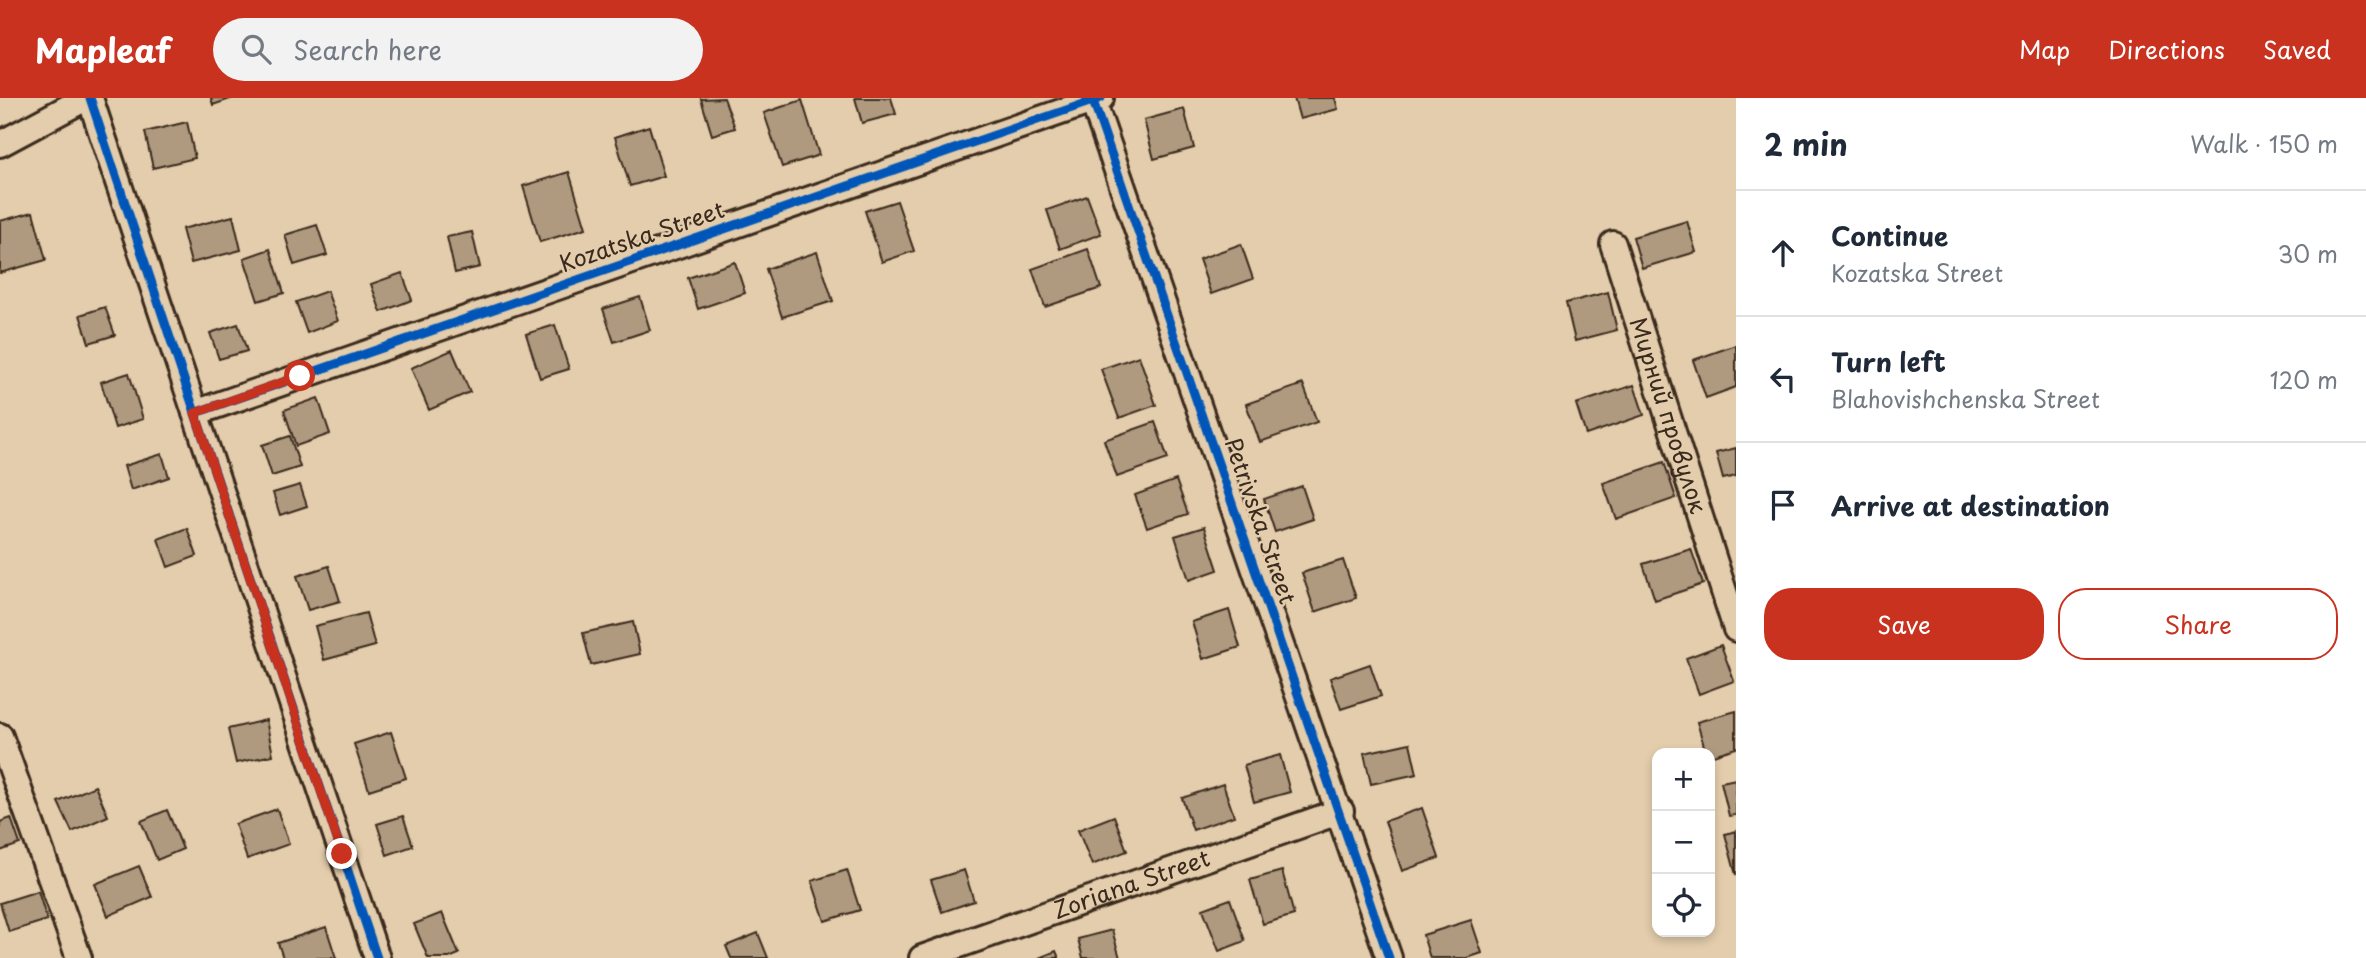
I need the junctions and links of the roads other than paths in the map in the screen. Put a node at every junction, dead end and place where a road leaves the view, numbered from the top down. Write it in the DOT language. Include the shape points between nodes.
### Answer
graph roads {
  1 [pos="88,98"];
  2 [pos="1095,99"];
  3 [pos="0,144"];
  4 [pos="1613,244"];
  5 [pos="195,413"];
  6 [pos="1736,629"];
  7 [pos="0,736"];
  8 [pos="1340,811"];
  9 [pos="79,958"];
  10 [pos="376,958"];
  11 [pos="922,958"];
  12 [pos="1389,958"];
  1 -- 3 [label="street"];
  1 -- 5 [label="street"];
  2 -- 5 [label="street, Kozatska Street"];
  2 -- 8 [label="street, Petrivska Street"];
  4 -- 6 [label="street, Мирний провулок"];
  5 -- 10 [label="street"];
  7 -- 9 [label="street"];
  8 -- 11 [label="street, Zoriana Street"];
  8 -- 12 [label="street, Petrivska Street"];
}
